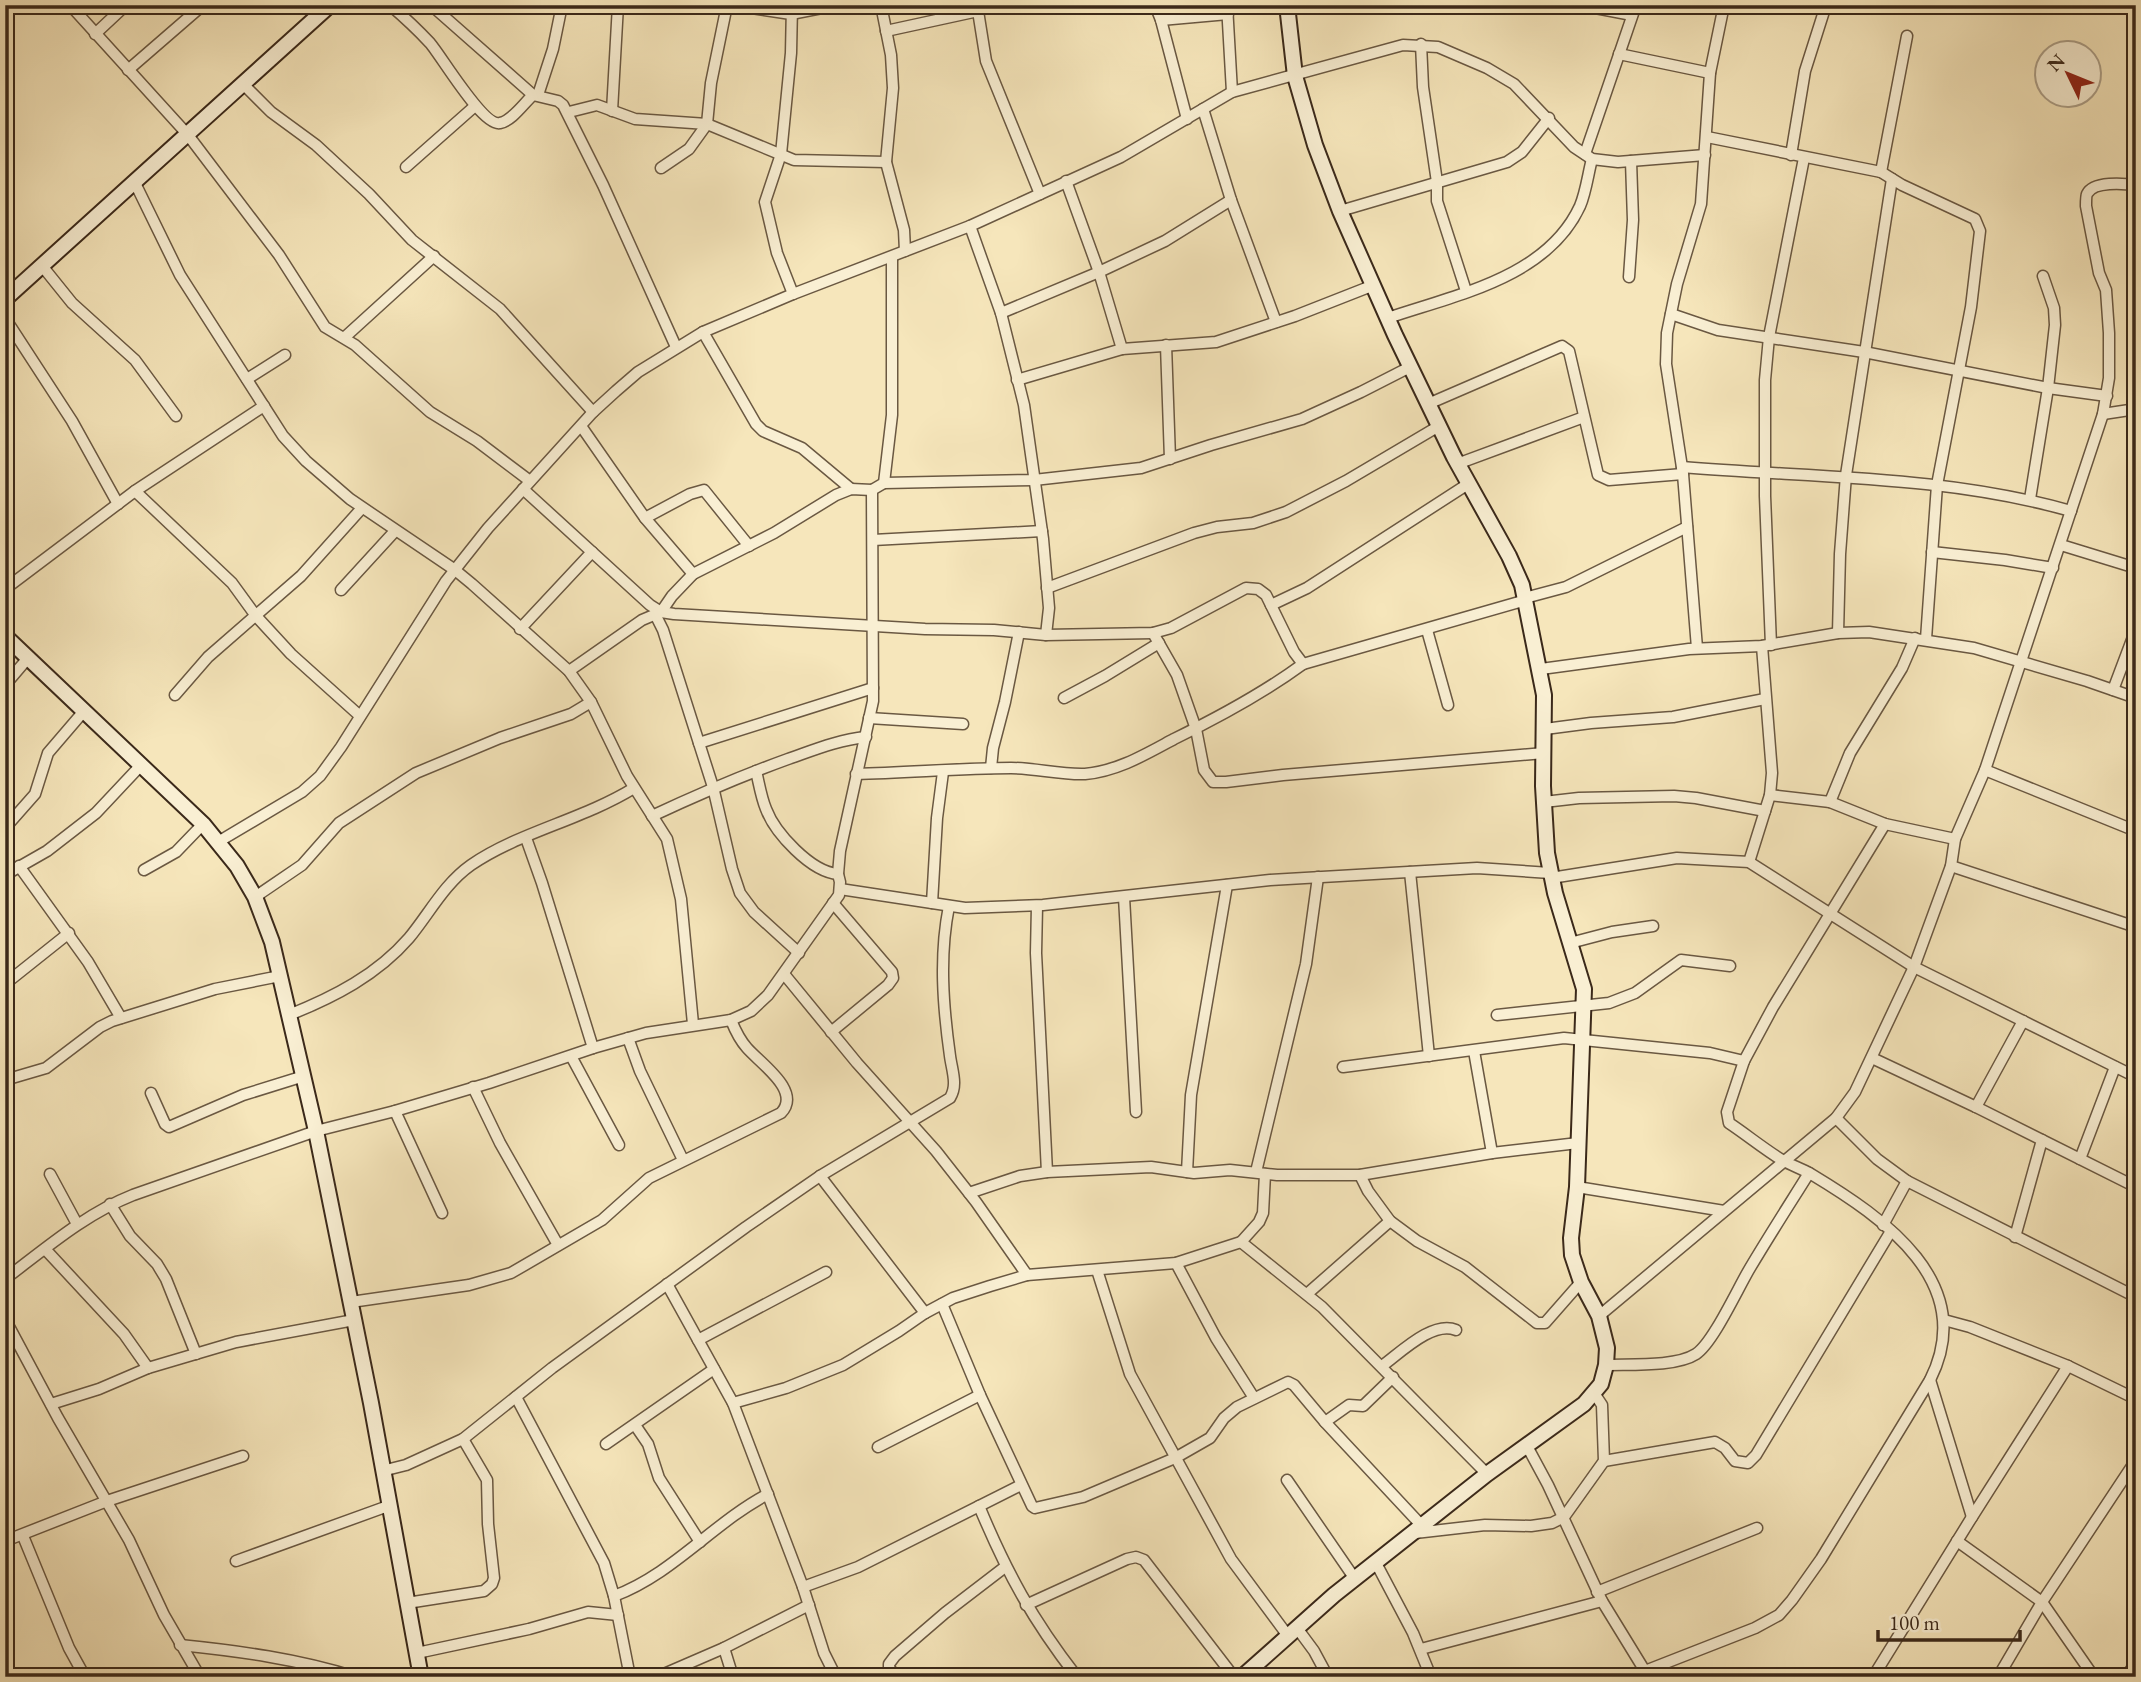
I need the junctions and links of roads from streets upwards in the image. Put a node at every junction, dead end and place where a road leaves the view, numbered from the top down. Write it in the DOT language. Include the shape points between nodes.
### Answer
graph roads {
  1 [pos="70,5"];
  2 [pos="126,5"];
  3 [pos="203,5"];
  4 [pos="330,5"];
  5 [pos="390,5"];
  6 [pos="432,5"];
  7 [pos="562,5"];
  8 [pos="618,5"];
  9 [pos="729,5"];
  10 [pos="836,5"];
  11 [pos="881,5"];
  12 [pos="993,5"];
  13 [pos="1155,5"];
  14 [pos="1287,5"];
  15 [pos="1580,5"];
  16 [pos="1724,5"];
  17 [pos="1826,5"];
  18 [pos="1228,9"];
  19 [pos="791,10"];
  20 [pos="1634,10"];
  21 [pos="978,11"];
  22 [pos="1161,20"];
  23 [pos="886,31"];
  24 [pos="95,34"];
  25 [pos="1907,36"];
  26 [pos="1421,44"];
  27 [pos="1619,54"];
  28 [pos="128,70"];
  29 [pos="1710,73"];
  30 [pos="1295,76"];
  31 [pos="244,85"];
  32 [pos="1232,92"];
  33 [pos="535,95"];
  34 [pos="475,106"];
  35 [pos="1203,109"];
  36 [pos="612,111"];
  37 [pos="569,112"];
  38 [pos="1549,118"];
  39 [pos="1186,120"];
  40 [pos="707,124"];
  41 [pos="188,135"];
  42 [pos="1707,137"];
  43 [pos="781,154"];
  44 [pos="1705,155"];
  45 [pos="1791,155"];
  46 [pos="1589,156"];
  47 [pos="1804,158"];
  48 [pos="1630,161"];
  49 [pos="886,162"];
  50 [pos="406,167"];
  51 [pos="661,168"];
  52 [pos="1881,172"];
  53 [pos="1892,179"];
  54 [pos="1066,181"];
  55 [pos="1437,182"];
  56 [pos="135,183"];
  57 [pos="2136,186"];
  58 [pos="1040,194"];
  59 [pos="1231,200"];
  60 [pos="1340,211"];
  61 [pos="970,226"];
  62 [pos="905,251"];
  63 [pos="434,256"];
  64 [pos="892,257"];
  65 [pos="43,267"];
  66 [pos="1099,272"];
  67 [pos="2043,276"];
  68 [pos="1629,277"];
  69 [pos="1374,285"];
  70 [pos="1466,291"];
  71 [pos="793,293"];
  72 [pos="5,299"];
  73 [pos="1001,313"];
  74 [pos="1671,314"];
  75 [pos="5,318"];
  76 [pos="1388,318"];
  77 [pos="1276,323"];
  78 [pos="703,332"];
  79 [pos="345,337"];
  80 [pos="1769,337"];
  81 [pos="1166,345"];
  82 [pos="677,347"];
  83 [pos="1122,349"];
  84 [pos="1864,352"];
  85 [pos="285,355"];
  86 [pos="1410,367"];
  87 [pos="1960,370"];
  88 [pos="247,379"];
  89 [pos="1017,380"];
  90 [pos="2048,388"];
  91 [pos="2107,396"];
  92 [pos="1428,404"];
  93 [pos="264,406"];
  94 [pos="2136,409"];
  95 [pos="593,412"];
  96 [pos="2103,414"];
  97 [pos="176,416"];
  98 [pos="1584,417"];
  99 [pos="581,425"];
  100 [pos="1438,426"];
  101 [pos="1170,459"];
  102 [pos="1457,464"];
  103 [pos="1682,470"];
  104 [pos="1765,474"];
  105 [pos="1846,475"];
  106 [pos="1034,480"];
  107 [pos="884,483"];
  108 [pos="1468,484"];
  109 [pos="526,485"];
  110 [pos="1937,485"];
  111 [pos="851,489"];
  112 [pos="872,490"];
  113 [pos="135,491"];
  114 [pos="2029,499"];
  115 [pos="118,503"];
  116 [pos="362,508"];
  117 [pos="2071,511"];
  118 [pos="645,518"];
  119 [pos="1687,527"];
  120 [pos="395,531"];
  121 [pos="1042,531"];
  122 [pos="873,540"];
  123 [pos="2061,545"];
  124 [pos="749,546"];
  125 [pos="592,552"];
  126 [pos="1931,552"];
  127 [pos="2053,568"];
  128 [pos="2136,568"];
  129 [pos="455,570"];
  130 [pos="694,574"];
  131 [pos="1047,588"];
  132 [pos="5,589"];
  133 [pos="341,590"];
  134 [pos="1525,599"];
  135 [pos="1271,605"];
  136 [pos="658,613"];
  137 [pos="256,616"];
  138 [pos="874,625"];
  139 [pos="520,629"];
  140 [pos="2136,629"];
  141 [pos="1427,630"];
  142 [pos="1018,632"];
  143 [pos="1153,633"];
  144 [pos="1838,633"];
  145 [pos="1046,635"];
  146 [pos="5,636"];
  147 [pos="1920,638"];
  148 [pos="1159,643"];
  149 [pos="1767,645"];
  150 [pos="1697,648"];
  151 [pos="29,658"];
  152 [pos="2020,662"];
  153 [pos="1303,664"];
  154 [pos="1541,670"];
  155 [pos="569,671"];
  156 [pos="5,685"];
  157 [pos="873,688"];
  158 [pos="2113,690"];
  159 [pos="175,695"];
  160 [pos="1064,698"];
  161 [pos="2136,698"];
  162 [pos="1765,699"];
  163 [pos="591,702"];
  164 [pos="1448,705"];
  165 [pos="83,711"];
  166 [pos="360,716"];
  167 [pos="869,718"];
  168 [pos="963,724"];
  169 [pos="1196,729"];
  170 [pos="1545,729"];
  171 [pos="866,737"];
  172 [pos="699,743"];
  173 [pos="1544,753"];
  174 [pos="142,764"];
  175 [pos="991,768"];
  176 [pos="1985,770"];
  177 [pos="756,771"];
  178 [pos="943,772"];
  179 [pos="856,775"];
  180 [pos="713,787"];
  181 [pos="634,788"];
  182 [pos="1770,795"];
  183 [pos="1544,802"];
  184 [pos="1830,802"];
  185 [pos="1765,811"];
  186 [pos="652,816"];
  187 [pos="203,824"];
  188 [pos="1885,824"];
  189 [pos="5,828"];
  190 [pos="2136,831"];
  191 [pos="526,838"];
  192 [pos="1955,839"];
  193 [pos="218,842"];
  194 [pos="1749,862"];
  195 [pos="19,866"];
  196 [pos="1951,866"];
  197 [pos="144,870"];
  198 [pos="1410,872"];
  199 [pos="838,874"];
  200 [pos="5,875"];
  201 [pos="1551,876"];
  202 [pos="1318,877"];
  203 [pos="1227,885"];
  204 [pos="840,889"];
  205 [pos="255,897"];
  206 [pos="1125,897"];
  207 [pos="833,903"];
  208 [pos="932,903"];
  209 [pos="949,906"];
  210 [pos="1037,906"];
  211 [pos="1831,913"];
  212 [pos="1653,926"];
  213 [pos="2136,927"];
  214 [pos="69,933"];
  215 [pos="1570,943"];
  216 [pos="799,953"];
  217 [pos="1730,966"];
  218 [pos="1914,967"];
  219 [pos="784,974"];
  220 [pos="280,976"];
  221 [pos="5,984"];
  222 [pos="1583,1006"];
  223 [pos="289,1015"];
  224 [pos="1497,1015"];
  225 [pos="121,1018"];
  226 [pos="731,1020"];
  227 [pos="2023,1021"];
  228 [pos="693,1024"];
  229 [pos="831,1032"];
  230 [pos="628,1038"];
  231 [pos="1581,1039"];
  232 [pos="593,1048"];
  233 [pos="1474,1051"];
  234 [pos="571,1056"];
  235 [pos="1429,1056"];
  236 [pos="1872,1058"];
  237 [pos="1744,1061"];
  238 [pos="1343,1067"];
  239 [pos="2115,1067"];
  240 [pos="304,1076"];
  241 [pos="2136,1077"];
  242 [pos="5,1080"];
  243 [pos="473,1087"];
  244 [pos="151,1093"];
  245 [pos="1976,1107"];
  246 [pos="395,1111"];
  247 [pos="1136,1112"];
  248 [pos="1836,1118"];
  249 [pos="911,1122"];
  250 [pos="316,1131"];
  251 [pos="2042,1140"];
  252 [pos="1578,1143"];
  253 [pos="619,1144"];
  254 [pos="1492,1153"];
  255 [pos="2080,1159"];
  256 [pos="683,1160"];
  257 [pos="1783,1161"];
  258 [pos="1047,1172"];
  259 [pos="1187,1172"];
  260 [pos="1260,1173"];
  261 [pos="1809,1173"];
  262 [pos="50,1174"];
  263 [pos="820,1175"];
  264 [pos="1360,1175"];
  265 [pos="1907,1181"];
  266 [pos="1577,1187"];
  267 [pos="2136,1187"];
  268 [pos="969,1193"];
  269 [pos="110,1204"];
  270 [pos="1724,1211"];
  271 [pos="442,1213"];
  272 [pos="1390,1221"];
  273 [pos="76,1224"];
  274 [pos="1887,1228"];
  275 [pos="2015,1237"];
  276 [pos="1241,1242"];
  277 [pos="558,1245"];
  278 [pos="45,1249"];
  279 [pos="1176,1263"];
  280 [pos="1097,1270"];
  281 [pos="826,1272"];
  282 [pos="1027,1275"];
  283 [pos="5,1279"];
  284 [pos="1581,1282"];
  285 [pos="667,1284"];
  286 [pos="1307,1294"];
  287 [pos="2136,1297"];
  288 [pos="351,1302"];
  289 [pos="942,1304"];
  290 [pos="925,1313"];
  291 [pos="1599,1316"];
  292 [pos="5,1319"];
  293 [pos="354,1320"];
  294 [pos="1944,1320"];
  295 [pos="1456,1329"];
  296 [pos="698,1340"];
  297 [pos="196,1354"];
  298 [pos="1606,1365"];
  299 [pos="1382,1366"];
  300 [pos="2068,1366"];
  301 [pos="148,1368"];
  302 [pos="715,1369"];
  303 [pos="1393,1377"];
  304 [pos="1930,1380"];
  305 [pos="1594,1393"];
  306 [pos="980,1395"];
  307 [pos="516,1397"];
  308 [pos="1254,1398"];
  309 [pos="2136,1399"];
  310 [pos="733,1403"];
  311 [pos="51,1404"];
  312 [pos="1325,1422"];
  313 [pos="635,1425"];
  314 [pos="463,1439"];
  315 [pos="606,1444"];
  316 [pos="1527,1446"];
  317 [pos="878,1447"];
  318 [pos="243,1456"];
  319 [pos="1175,1458"];
  320 [pos="2136,1460"];
  321 [pos="1604,1461"];
  322 [pos="382,1471"];
  323 [pos="1487,1474"];
  324 [pos="1287,1480"];
  325 [pos="1021,1485"];
  326 [pos="768,1494"];
  327 [pos="107,1502"];
  328 [pos="388,1506"];
  329 [pos="979,1506"];
  330 [pos="1564,1517"];
  331 [pos="1972,1517"];
  332 [pos="1756,1528"];
  333 [pos="1417,1530"];
  334 [pos="23,1536"];
  335 [pos="5,1541"];
  336 [pos="1956,1541"];
  337 [pos="700,1542"];
  338 [pos="236,1561"];
  339 [pos="1376,1563"];
  340 [pos="1005,1567"];
  341 [pos="1355,1579"];
  342 [pos="803,1587"];
  343 [pos="614,1596"];
  344 [pos="1600,1597"];
  345 [pos="407,1602"];
  346 [pos="2042,1602"];
  347 [pos="809,1605"];
  348 [pos="1026,1605"];
  349 [pos="618,1615"];
  350 [pos="1292,1632"];
  351 [pos="180,1645"];
  352 [pos="724,1648"];
  353 [pos="1421,1649"];
  354 [pos="417,1653"];
  355 [pos="2136,1661"];
  356 [pos="1646,1674"];
  357 [pos="418,1676"];
  358 [pos="85,1677"];
  359 [pos="200,1677"];
  360 [pos="355,1677"];
  361 [pos="631,1677"];
  362 [pos="657,1677"];
  363 [pos="733,1677"];
  364 [pos="836,1677"];
  365 [pos="897,1677"];
  366 [pos="1077,1677"];
  367 [pos="1234,1677"];
  368 [pos="1242,1677"];
  369 [pos="1328,1677"];
  370 [pos="1431,1677"];
  371 [pos="1873,1677"];
  372 [pos="1998,1677"];
  373 [pos="2094,1677"];
  374 [pos="2126,1677"];
  1 -- 24 [label="street"];
  2 -- 24 [label="street"];
  3 -- 28 [label="street"];
  4 -- 31 [label="street"];
  5 -- 34 [label="street" via="429,42"];
  6 -- 33 [label="street"];
  7 -- 33 [label="street" via="554,49"];
  8 -- 36 [label="street"];
  9 -- 19 [label="street"];
  9 -- 40 [label="street" via="711,83"];
  10 -- 19 [label="street"];
  11 -- 23 [label="street"];
  12 -- 21 [label="street"];
  13 -- 22 [label="street"];
  14 -- 30 [label="street"];
  15 -- 20 [label="street"];
  16 -- 29 [label="street"];
  17 -- 45 [label="street" via="1805,71"];
  18 -- 22 [label="street"];
  18 -- 32 [label="street"];
  19 -- 43 [label="street"];
  20 -- 27 [label="street"];
  21 -- 23 [label="street"];
  21 -- 58 [label="street" via="986,61"];
  22 -- 39 [label="street"];
  23 -- 49 [label="street" via="893,88"];
  24 -- 28 [label="street"];
  25 -- 52 [label="street"];
  26 -- 30 [label="street"];
  26 -- 38 [label="street" via="1438,47 1514,84"];
  26 -- 55 [label="street"];
  27 -- 29 [label="street"];
  27 -- 46 [label="street"];
  28 -- 41 [label="street"];
  29 -- 42 [label="street"];
  30 -- 32 [label="street"];
  30 -- 60 [label="street"];
  31 -- 41 [label="street"];
  31 -- 63 [label="street" via="325,153"];
  32 -- 35 [label="street"];
  33 -- 34 [label="street" via="498,124"];
  33 -- 37 [label="street" via="558,101"];
  34 -- 50 [label="street"];
  35 -- 39 [label="street"];
  35 -- 59 [label="street"];
  36 -- 37 [label="street" via="597,106"];
  36 -- 40 [label="street" via="635,119"];
  37 -- 82 [label="street"];
  38 -- 46 [label="street" via="1574,147"];
  38 -- 55 [label="street" via="1515,158"];
  39 -- 54 [label="street" via="1121,157"];
  40 -- 43 [label="street"];
  40 -- 51 [label="street" via="690,149"];
  41 -- 56 [label="street"];
  41 -- 79 [label="street" via="279,255 325,327"];
  42 -- 44 [label="street"];
  42 -- 45 [label="street"];
  43 -- 49 [label="street" via="794,160"];
  43 -- 71 [label="street" via="765,208"];
  44 -- 48 [label="street"];
  44 -- 74 [label="street" via="1701,204"];
  45 -- 47 [label="street"];
  46 -- 48 [label="street"];
  46 -- 70 [label="street" via="1581,205 1555,242 1517,271"];
  47 -- 52 [label="street"];
  47 -- 80 [label="street"];
  48 -- 68 [label="street" via="1633,220"];
  49 -- 62 [label="street"];
  52 -- 53 [label="street"];
  53 -- 84 [label="street"];
  53 -- 87 [label="street" via="1978,224"];
  54 -- 58 [label="street"];
  54 -- 66 [label="street"];
  55 -- 60 [label="street"];
  55 -- 70 [label="street" via="1437,201"];
  56 -- 65 [label="street"];
  56 -- 88 [label="street" via="180,275"];
  57 -- 91 [label="street" via="2112,184 2087,195 2099,273 2106,290"];
  58 -- 61 [label="street"];
  59 -- 66 [label="street" via="1165,241"];
  59 -- 77 [label="street"];
  60 -- 69 [label="street"];
  61 -- 62 [label="street"];
  61 -- 73 [label="street"];
  62 -- 64 [label="street"];
  63 -- 79 [label="street"];
  63 -- 95 [label="street" via="500,309"];
  64 -- 71 [label="street"];
  64 -- 107 [label="street" via="892,415"];
  65 -- 72 [label="street"];
  65 -- 97 [label="street" via="72,303 135,360"];
  66 -- 73 [label="street"];
  66 -- 83 [label="street"];
  67 -- 90 [label="street" via="2054,308"];
  69 -- 76 [label="street"];
  69 -- 77 [label="street"];
  70 -- 76 [label="street"];
  71 -- 78 [label="street"];
  73 -- 89 [label="street"];
  74 -- 80 [label="street" via="1718,330"];
  74 -- 103 [label="street" via="1667,364"];
  75 -- 115 [label="street"];
  76 -- 86 [label="street"];
  77 -- 81 [label="street" via="1216,342"];
  78 -- 82 [label="street"];
  78 -- 111 [label="street" via="756,424 802,448"];
  79 -- 109 [label="street" via="430,412 477,441"];
  80 -- 84 [label="street"];
  80 -- 104 [label="street"];
  81 -- 83 [label="street"];
  81 -- 101 [label="street"];
  82 -- 95 [label="street" via="638,372"];
  83 -- 89 [label="street"];
  84 -- 87 [label="street"];
  84 -- 105 [label="street"];
  85 -- 88 [label="street"];
  86 -- 92 [label="street"];
  86 -- 101 [label="street" via="1302,419"];
  87 -- 90 [label="street"];
  87 -- 110 [label="street"];
  88 -- 93 [label="street"];
  89 -- 106 [label="street"];
  90 -- 91 [label="street"];
  90 -- 114 [label="street"];
  91 -- 96 [label="street"];
  92 -- 98 [label="street" via="1562,346 1569,351"];
  92 -- 100 [label="street"];
  93 -- 113 [label="street"];
  93 -- 116 [label="street" via="306,461"];
  94 -- 96 [label="street"];
  95 -- 99 [label="street"];
  96 -- 117 [label="street"];
  98 -- 102 [label="street"];
  98 -- 103 [label="street" via="1602,478 1609,481"];
  99 -- 109 [label="street"];
  99 -- 118 [label="street"];
  100 -- 102 [label="street"];
  100 -- 131 [label="street" via="1286,512 1194,533"];
  101 -- 106 [label="street" via="1141,468"];
  102 -- 108 [label="street"];
  103 -- 104 [label="street"];
  103 -- 119 [label="street"];
  104 -- 105 [label="street"];
  104 -- 149 [label="street"];
  105 -- 110 [label="street"];
  105 -- 144 [label="street"];
  106 -- 107 [label="street"];
  106 -- 121 [label="street"];
  107 -- 112 [label="street"];
  108 -- 134 [label="street" via="1512,563"];
  108 -- 135 [label="street" via="1307,588"];
  109 -- 125 [label="street"];
  109 -- 129 [label="street"];
  110 -- 114 [label="street"];
  110 -- 126 [label="street"];
  111 -- 112 [label="street"];
  111 -- 124 [label="street"];
  112 -- 122 [label="street"];
  113 -- 115 [label="street"];
  113 -- 137 [label="street" via="232,583"];
  114 -- 117 [label="street"];
  115 -- 132 [label="street"];
  116 -- 120 [label="street"];
  116 -- 137 [label="street" via="301,576"];
  117 -- 123 [label="street"];
  118 -- 124 [label="street" via="704,490"];
  118 -- 130 [label="street"];
  119 -- 134 [label="street" via="1576,583"];
  119 -- 150 [label="street"];
  120 -- 129 [label="street"];
  120 -- 133 [label="street"];
  121 -- 122 [label="street"];
  121 -- 131 [label="street"];
  122 -- 138 [label="street"];
  123 -- 127 [label="street"];
  123 -- 128 [label="street"];
  124 -- 130 [label="street"];
  125 -- 136 [label="street"];
  125 -- 139 [label="street"];
  126 -- 127 [label="street"];
  126 -- 147 [label="street"];
  127 -- 152 [label="street"];
  129 -- 139 [label="street"];
  129 -- 166 [label="street"];
  130 -- 136 [label="street"];
  131 -- 145 [label="street"];
  134 -- 141 [label="street"];
  134 -- 154 [label="street"];
  135 -- 143 [label="street" via="1258,589 1246,588"];
  135 -- 153 [label="street"];
  136 -- 138 [label="street"];
  136 -- 155 [label="street"];
  136 -- 172 [label="street"];
  137 -- 159 [label="street" via="208,657"];
  137 -- 166 [label="street" via="290,654"];
  138 -- 142 [label="street"];
  138 -- 157 [label="street"];
  139 -- 155 [label="street"];
  140 -- 158 [label="street"];
  141 -- 153 [label="street"];
  141 -- 164 [label="street"];
  142 -- 145 [label="street"];
  142 -- 175 [label="street"];
  143 -- 145 [label="street"];
  143 -- 148 [label="street"];
  144 -- 147 [label="street"];
  144 -- 149 [label="street"];
  146 -- 151 [label="street"];
  147 -- 152 [label="street"];
  147 -- 184 [label="street" via="1850,753"];
  148 -- 160 [label="street"];
  148 -- 169 [label="street" via="1177,675"];
  149 -- 150 [label="street"];
  149 -- 162 [label="street"];
  150 -- 154 [label="street"];
  151 -- 156 [label="street"];
  151 -- 165 [label="street"];
  152 -- 158 [label="street"];
  152 -- 176 [label="street"];
  153 -- 169 [label="street" via="1269,689"];
  154 -- 170 [label="street"];
  155 -- 163 [label="street"];
  157 -- 167 [label="street"];
  157 -- 172 [label="street"];
  158 -- 161 [label="street"];
  162 -- 170 [label="street" via="1674,718"];
  162 -- 182 [label="street" via="1772,761"];
  163 -- 181 [label="street"];
  163 -- 205 [label="street" via="571,714 415,773 339,823 308,860"];
  165 -- 174 [label="street"];
  165 -- 189 [label="street" via="48,753 36,794"];
  166 -- 193 [label="street" via="320,776 303,792"];
  167 -- 168 [label="street"];
  167 -- 171 [label="street"];
  169 -- 173 [label="street" via="1204,770 1213,782"];
  169 -- 175 [label="street" via="1143,757 1085,774"];
  170 -- 173 [label="street"];
  171 -- 177 [label="street" via="838,741"];
  171 -- 179 [label="street"];
  172 -- 180 [label="street"];
  173 -- 183 [label="street"];
  174 -- 187 [label="street"];
  174 -- 195 [label="street" via="96,813 47,851"];
  175 -- 178 [label="street"];
  176 -- 190 [label="street"];
  176 -- 192 [label="street"];
  177 -- 180 [label="street"];
  177 -- 199 [label="street" via="766,810 779,830 817,867"];
  178 -- 179 [label="street"];
  178 -- 208 [label="street"];
  179 -- 199 [label="street"];
  180 -- 186 [label="street"];
  180 -- 216 [label="street" via="740,893"];
  181 -- 186 [label="street"];
  181 -- 191 [label="street" via="591,812"];
  182 -- 184 [label="street"];
  182 -- 185 [label="street"];
  183 -- 185 [label="street" via="1674,796"];
  183 -- 201 [label="street"];
  184 -- 188 [label="street"];
  185 -- 194 [label="street"];
  186 -- 228 [label="street" via="667,839 681,899"];
  187 -- 193 [label="street"];
  187 -- 197 [label="street" via="177,852"];
  188 -- 192 [label="street"];
  188 -- 211 [label="street"];
  191 -- 223 [label="street" via="500,848 451,882 386,962 343,991"];
  191 -- 232 [label="street"];
  192 -- 196 [label="street"];
  193 -- 205 [label="street"];
  194 -- 201 [label="street" via="1677,858"];
  194 -- 211 [label="street"];
  195 -- 200 [label="street"];
  195 -- 214 [label="street"];
  196 -- 213 [label="street"];
  196 -- 218 [label="street"];
  198 -- 201 [label="street" via="1477,869"];
  198 -- 202 [label="street"];
  198 -- 235 [label="street"];
  199 -- 204 [label="street"];
  201 -- 215 [label="street"];
  202 -- 203 [label="street"];
  202 -- 260 [label="street" via="1306,964"];
  203 -- 206 [label="street"];
  203 -- 259 [label="street" via="1191,1094"];
  204 -- 207 [label="street"];
  204 -- 208 [label="street"];
  205 -- 220 [label="street"];
  206 -- 210 [label="street"];
  206 -- 247 [label="street"];
  207 -- 216 [label="street"];
  207 -- 229 [label="street" via="893,978"];
  208 -- 209 [label="street"];
  209 -- 210 [label="street"];
  209 -- 249 [label="street" via="941,954 954,1092 943,1104"];
  210 -- 258 [label="street"];
  211 -- 218 [label="street"];
  211 -- 237 [label="street"];
  212 -- 215 [label="street"];
  214 -- 221 [label="street"];
  214 -- 225 [label="street"];
  215 -- 222 [label="street" via="1581,975"];
  216 -- 219 [label="street"];
  217 -- 222 [label="street" via="1681,960 1634,993 1609,1003"];
  218 -- 227 [label="street"];
  218 -- 236 [label="street"];
  219 -- 226 [label="street" via="751,1011"];
  219 -- 229 [label="street"];
  220 -- 223 [label="street"];
  220 -- 225 [label="street" via="215,989"];
  222 -- 224 [label="street"];
  222 -- 231 [label="street"];
  223 -- 240 [label="street"];
  225 -- 242 [label="street" via="100,1027 46,1068"];
  226 -- 228 [label="street"];
  226 -- 256 [label="street" via="738,1037 782,1085 787,1106"];
  227 -- 239 [label="street"];
  227 -- 245 [label="street"];
  228 -- 230 [label="street"];
  229 -- 249 [label="street"];
  230 -- 232 [label="street"];
  230 -- 256 [label="street"];
  231 -- 233 [label="street"];
  231 -- 237 [label="street"];
  231 -- 252 [label="street"];
  232 -- 234 [label="street"];
  233 -- 235 [label="street"];
  233 -- 254 [label="street"];
  234 -- 243 [label="street"];
  234 -- 253 [label="street"];
  235 -- 238 [label="street"];
  236 -- 245 [label="street"];
  236 -- 248 [label="street"];
  237 -- 257 [label="street" via="1727,1118"];
  239 -- 241 [label="street"];
  239 -- 255 [label="street"];
  240 -- 244 [label="street" via="243,1095 169,1127"];
  240 -- 250 [label="street"];
  243 -- 246 [label="street"];
  243 -- 277 [label="street"];
  245 -- 251 [label="street"];
  246 -- 250 [label="street"];
  246 -- 271 [label="street"];
  248 -- 257 [label="street"];
  248 -- 265 [label="street"];
  249 -- 263 [label="street"];
  249 -- 268 [label="street"];
  250 -- 269 [label="street"];
  250 -- 288 [label="street"];
  251 -- 255 [label="street"];
  251 -- 275 [label="street"];
  252 -- 254 [label="street"];
  252 -- 266 [label="street"];
  254 -- 264 [label="street"];
  255 -- 267 [label="street"];
  256 -- 277 [label="street" via="649,1178 602,1220"];
  257 -- 261 [label="street"];
  257 -- 270 [label="street"];
  258 -- 259 [label="street" via="1151,1167"];
  258 -- 268 [label="street"];
  259 -- 260 [label="street"];
  260 -- 264 [label="street"];
  260 -- 276 [label="street" via="1263,1213"];
  261 -- 274 [label="street"];
  261 -- 298 [label="street" via="1697,1354 1667,1362"];
  262 -- 273 [label="street"];
  263 -- 285 [label="street"];
  263 -- 290 [label="street"];
  264 -- 272 [label="street"];
  265 -- 274 [label="street"];
  265 -- 275 [label="street"];
  266 -- 270 [label="street"];
  266 -- 284 [label="street" via="1571,1238"];
  268 -- 282 [label="street"];
  269 -- 273 [label="street"];
  269 -- 297 [label="street" via="166,1279"];
  270 -- 291 [label="street"];
  272 -- 284 [label="street" via="1465,1267 1541,1324"];
  272 -- 286 [label="street"];
  273 -- 278 [label="street"];
  274 -- 294 [label="street" via="1927,1270"];
  274 -- 321 [label="street" via="1748,1463 1735,1461 1715,1441"];
  275 -- 287 [label="street"];
  276 -- 279 [label="street"];
  276 -- 286 [label="street"];
  277 -- 288 [label="street" via="490,1281"];
  278 -- 283 [label="street"];
  278 -- 301 [label="street" via="124,1334"];
  279 -- 280 [label="street"];
  279 -- 308 [label="street"];
  280 -- 282 [label="street"];
  280 -- 319 [label="street" via="1130,1374"];
  281 -- 296 [label="street"];
  282 -- 289 [label="street"];
  284 -- 291 [label="street"];
  285 -- 296 [label="street"];
  285 -- 307 [label="street"];
  286 -- 299 [label="street"];
  288 -- 293 [label="street"];
  289 -- 290 [label="street"];
  289 -- 306 [label="street"];
  290 -- 310 [label="street" via="843,1365"];
  291 -- 298 [label="street"];
  292 -- 311 [label="street"];
  293 -- 297 [label="street"];
  293 -- 322 [label="street"];
  294 -- 300 [label="street"];
  294 -- 304 [label="street" via="1941,1358"];
  295 -- 299 [label="street" via="1448,1326 1428,1333"];
  296 -- 302 [label="street"];
  297 -- 301 [label="street"];
  298 -- 305 [label="street"];
  299 -- 303 [label="street"];
  300 -- 309 [label="street"];
  300 -- 331 [label="street"];
  301 -- 311 [label="street"];
  302 -- 310 [label="street"];
  302 -- 313 [label="street"];
  303 -- 312 [label="street" via="1363,1406 1349,1405"];
  303 -- 323 [label="street"];
  304 -- 331 [label="street"];
  304 -- 356 [label="street" via="1821,1559 1779,1615"];
  305 -- 316 [label="street"];
  305 -- 321 [label="street" via="1602,1405"];
  306 -- 317 [label="street"];
  306 -- 325 [label="street"];
  307 -- 314 [label="street"];
  307 -- 343 [label="street" via="593,1540"];
  308 -- 312 [label="street" via="1291,1382"];
  308 -- 319 [label="street" via="1224,1418 1210,1438"];
  310 -- 326 [label="street"];
  311 -- 327 [label="street"];
  312 -- 333 [label="street"];
  313 -- 315 [label="street"];
  313 -- 337 [label="street" via="648,1444 659,1478"];
  314 -- 322 [label="street"];
  314 -- 345 [label="street" via="487,1480 492,1584 484,1591"];
  316 -- 323 [label="street"];
  316 -- 330 [label="street"];
  318 -- 327 [label="street"];
  319 -- 325 [label="street" via="1083,1497 1035,1508"];
  319 -- 350 [label="street" via="1231,1559"];
  320 -- 346 [label="street"];
  321 -- 330 [label="street"];
  322 -- 328 [label="street"];
  323 -- 333 [label="street"];
  324 -- 341 [label="street"];
  325 -- 329 [label="street"];
  326 -- 337 [label="street"];
  326 -- 342 [label="street"];
  327 -- 334 [label="street"];
  327 -- 351 [label="street"];
  328 -- 338 [label="street"];
  328 -- 345 [label="street"];
  329 -- 340 [label="street"];
  329 -- 342 [label="street" via="858,1567"];
  330 -- 333 [label="street" via="1531,1526"];
  330 -- 344 [label="street"];
  331 -- 336 [label="street"];
  332 -- 344 [label="street"];
  333 -- 339 [label="street"];
  334 -- 335 [label="street"];
  334 -- 358 [label="street"];
  336 -- 346 [label="street"];
  336 -- 371 [label="street"];
  337 -- 343 [label="street" via="656,1576"];
  339 -- 341 [label="street"];
  339 -- 353 [label="street"];
  340 -- 348 [label="street"];
  340 -- 365 [label="street" via="895,1656 889,1664"];
  341 -- 350 [label="street"];
  342 -- 347 [label="street"];
  343 -- 349 [label="street"];
  344 -- 353 [label="street"];
  344 -- 356 [label="street"];
  345 -- 354 [label="street"];
  346 -- 372 [label="street"];
  346 -- 373 [label="street"];
  347 -- 352 [label="street"];
  347 -- 364 [label="street"];
  348 -- 366 [label="street"];
  348 -- 367 [label="street" via="1127,1559 1144,1560"];
  349 -- 354 [label="street" via="589,1612"];
  349 -- 361 [label="street"];
  350 -- 368 [label="street"];
  350 -- 369 [label="street" via="1314,1651"];
  351 -- 359 [label="street"];
  351 -- 360 [label="street" via="264,1656"];
  352 -- 362 [label="street"];
  352 -- 363 [label="street"];
  353 -- 370 [label="street"];
  354 -- 357 [label="street"];
  355 -- 374 [label="street"];
}
